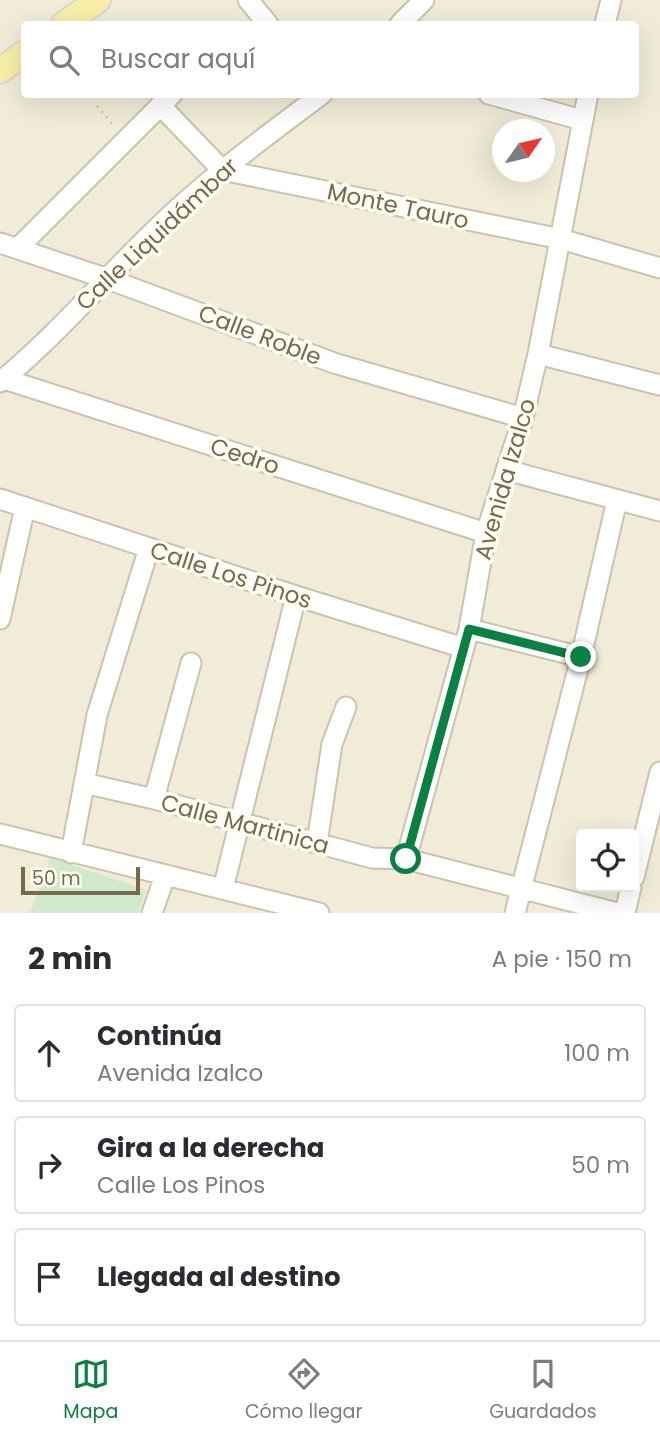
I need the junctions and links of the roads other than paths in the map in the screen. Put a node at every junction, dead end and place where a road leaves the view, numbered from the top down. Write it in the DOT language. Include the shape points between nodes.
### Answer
graph roads {
  1 [pos="99,0"];
  2 [pos="424,0"];
  3 [pos="611,0"];
  4 [pos="68,21"];
  5 [pos="403,21"];
  6 [pos="606,21"];
  7 [pos="21,55"];
  8 [pos="0,71"];
  9 [pos="317,98"];
  10 [pos="503,98"];
  11 [pos="587,98"];
  12 [pos="166,100"];
  13 [pos="582,120"];
  14 [pos="222,170"];
  15 [pos="561,239"];
  16 [pos="9,246"];
  17 [pos="660,268"];
  18 [pos="108,279"];
  19 [pos="538,354"];
  20 [pos="2,380"];
  21 [pos="660,385"];
  22 [pos="523,418"];
  23 [pos="506,470"];
  24 [pos="0,499"];
  25 [pos="617,500"];
  26 [pos="25,507"];
  27 [pos="660,511"];
  28 [pos="486,533"];
  29 [pos="149,548"];
  30 [pos="296,596"];
  31 [pos="0,619"];
  32 [pos="469,629"];
  33 [pos="464,648"];
  34 [pos="581,657"];
  35 [pos="191,663"];
  36 [pos="346,707"];
  37 [pos="660,772"];
  38 [pos="84,783"];
  39 [pos="154,799"];
  40 [pos="239,824"];
  41 [pos="0,834"];
  42 [pos="317,843"];
  43 [pos="71,853"];
  44 [pos="639,857"];
  45 [pos="406,859"];
  46 [pos="165,876"];
  47 [pos="519,888"];
  48 [pos="223,889"];
  49 [pos="630,892"];
  50 [pos="152,913"];
  51 [pos="319,913"];
  52 [pos="515,913"];
  53 [pos="617,913"];
  54 [pos="625,913"];
  1 -- 4 [label="main road"];
  2 -- 5 [label="street"];
  3 -- 6 [label="street"];
  7 -- 8 [label="main road"];
  9 -- 14 [label="street, Calle Liquidámbar"];
  10 -- 13 [label="street"];
  11 -- 13 [label="street, Avenida Izalco"];
  12 -- 14 [label="street"];
  12 -- 16 [label="street"];
  13 -- 15 [label="street, Avenida Izalco"];
  14 -- 15 [label="street, Monte Tauro"];
  14 -- 18 [label="street, Calle Liquidámbar" via="156,228"];
  15 -- 17 [label="street, Monte Tauro"];
  15 -- 19 [label="street, Avenida Izalco"];
  16 -- 18 [label="street, Calle Roble"];
  18 -- 20 [label="street, Calle Liquidámbar"];
  18 -- 22 [label="street, Calle Roble" via="334,363"];
  19 -- 21 [label="street"];
  19 -- 22 [label="street, Avenida Izalco"];
  20 -- 28 [label="street, Cedro"];
  22 -- 23 [label="street, Avenida Izalco"];
  23 -- 25 [label="street"];
  23 -- 28 [label="street, Avenida Izalco"];
  24 -- 26 [label="street, Calle Los Pinos"];
  25 -- 27 [label="street"];
  25 -- 34 [label="street"];
  26 -- 29 [label="street, Calle Los Pinos"];
  26 -- 31 [label="street"];
  28 -- 32 [label="street, Avenida Izalco"];
  29 -- 30 [label="street, Calle Los Pinos"];
  29 -- 38 [label="street" via="97,715"];
  30 -- 33 [label="street, Calle Los Pinos"];
  30 -- 40 [label="street"];
  32 -- 33 [label="street, Avenida Izalco"];
  32 -- 34 [label="street"];
  33 -- 45 [label="street, Avenida Izalco"];
  34 -- 47 [label="street"];
  35 -- 39 [label="street"];
  36 -- 42 [label="street" via="332,744"];
  37 -- 44 [label="street"];
  38 -- 39 [label="street, Calle Martinica"];
  38 -- 43 [label="street"];
  39 -- 40 [label="street, Calle Martinica"];
  40 -- 42 [label="street, Calle Martinica"];
  40 -- 48 [label="street"];
  41 -- 43 [label="street"];
  42 -- 45 [label="street, Calle Martinica" via="372,858"];
  43 -- 46 [label="street"];
  45 -- 47 [label="street, Calle Martinica"];
  46 -- 48 [label="street"];
  46 -- 50 [label="street"];
  47 -- 52 [label="street"];
  47 -- 53 [label="street, Calle Martinica"];
  48 -- 51 [label="street"];
  49 -- 54 [label="street"];
}
